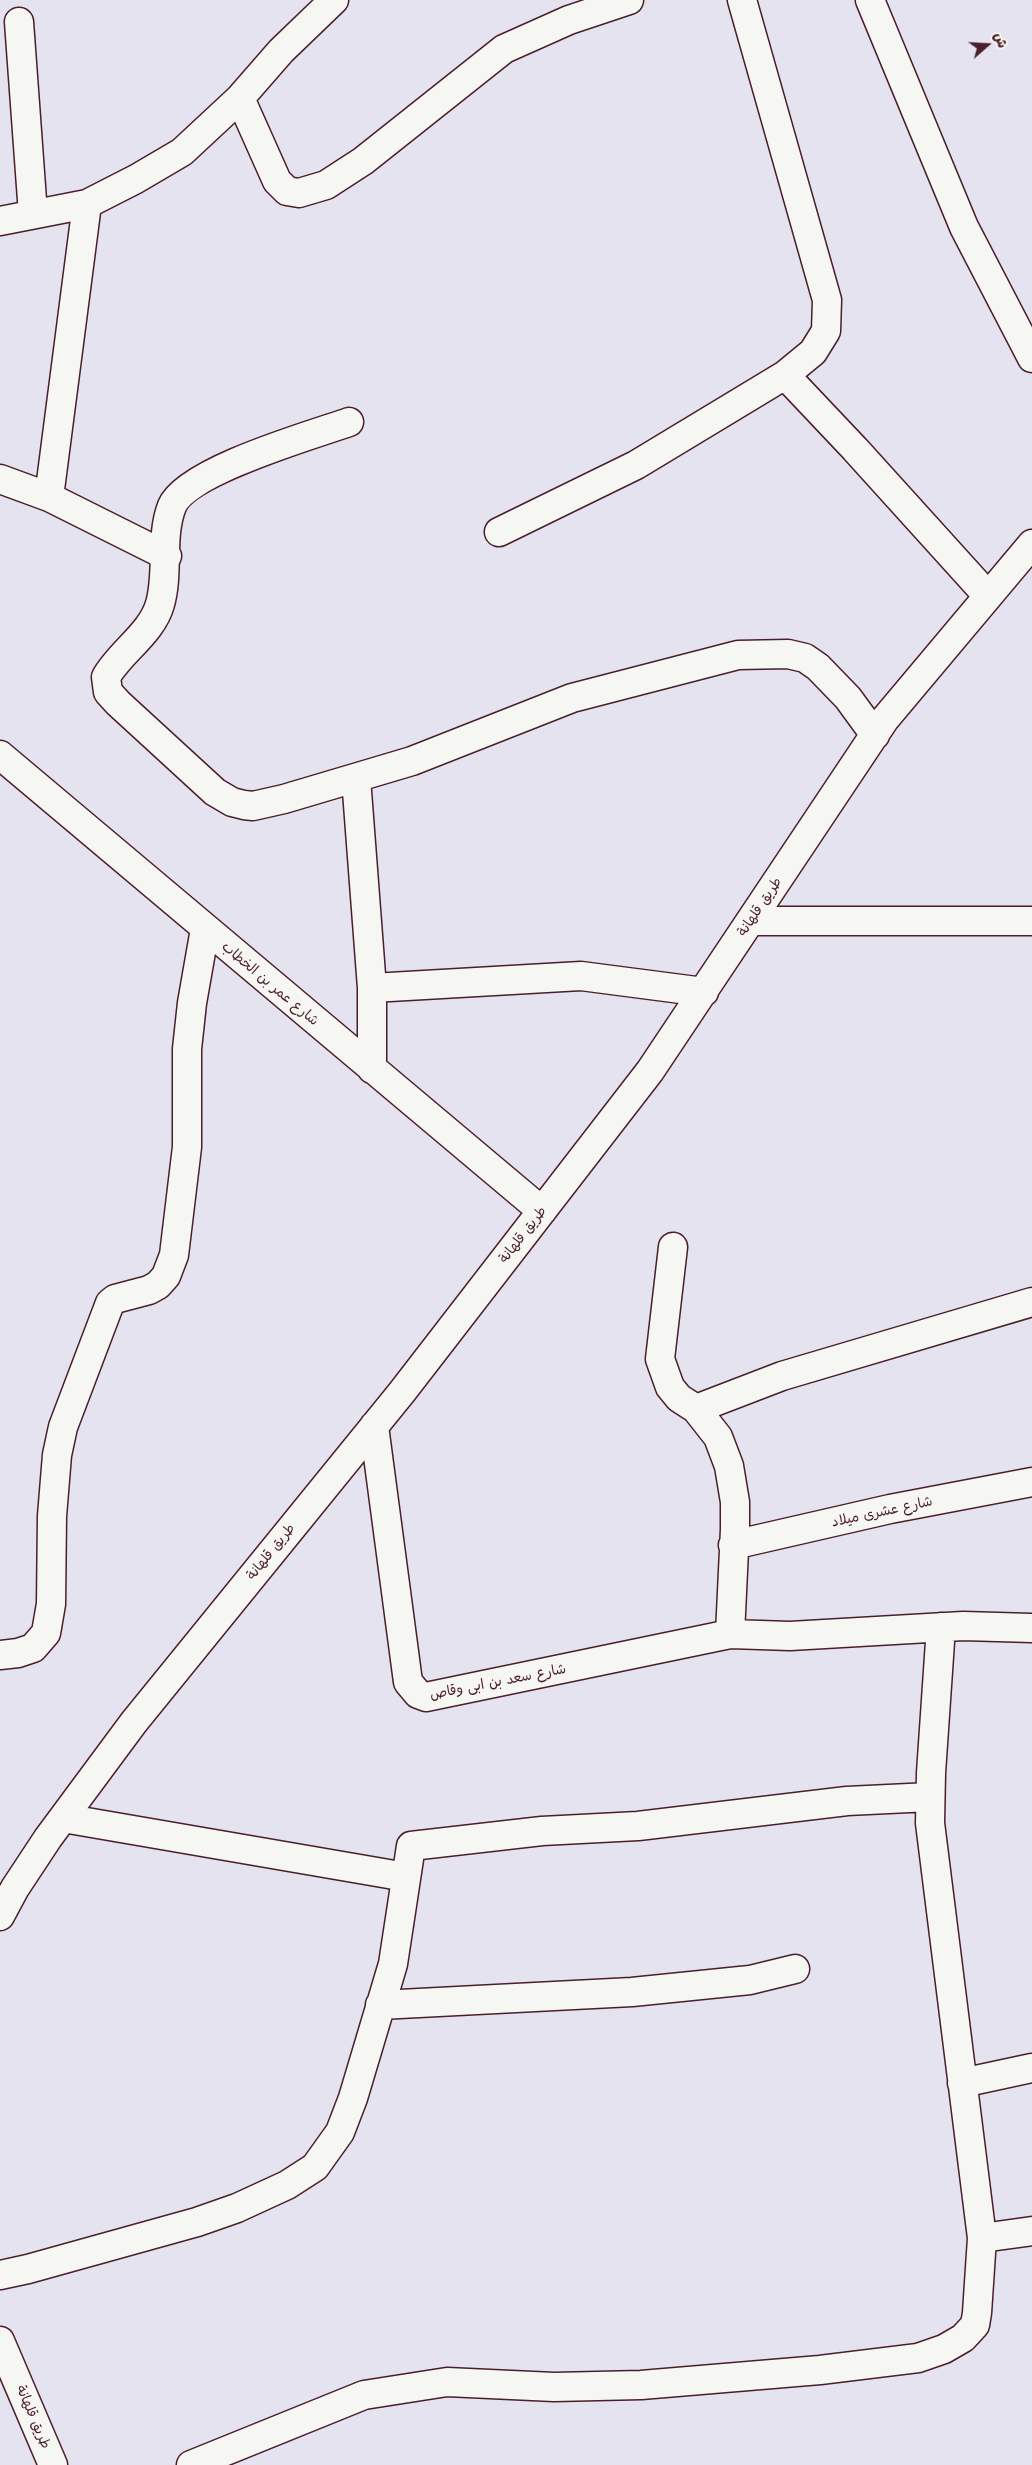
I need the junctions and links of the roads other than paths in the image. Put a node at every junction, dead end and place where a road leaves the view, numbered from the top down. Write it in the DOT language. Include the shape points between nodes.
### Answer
graph roads {
  1 [pos="334,0"];
  2 [pos="629,0"];
  3 [pos="742,0"];
  4 [pos="870,0"];
  5 [pos="19,22"];
  6 [pos="240,98"];
  7 [pos="87,204"];
  8 [pos="34,214"];
  9 [pos="0,221"];
  10 [pos="1032,358"];
  11 [pos="785,376"];
  12 [pos="349,422"];
  13 [pos="0,479"];
  14 [pos="49,498"];
  15 [pos="498,532"];
  16 [pos="1032,544"];
  17 [pos="167,556"];
  18 [pos="988,596"];
  19 [pos="875,735"];
  20 [pos="0,755"];
  21 [pos="356,778"];
  22 [pos="1032,920"];
  23 [pos="751,921"];
  24 [pos="205,929"];
  25 [pos="372,988"];
  26 [pos="704,992"];
  27 [pos="372,1069"];
  28 [pos="542,1210"];
  29 [pos="673,1247"];
  30 [pos="1032,1302"];
  31 [pos="696,1409"];
  32 [pos="374,1426"];
  33 [pos="1032,1482"];
  34 [pos="733,1545"];
  35 [pos="941,1627"];
  36 [pos="1032,1628"];
  37 [pos="730,1634"];
  38 [pos="0,1655"];
  39 [pos="930,1797"];
  40 [pos="64,1818"];
  41 [pos="406,1877"];
  42 [pos="6,1893"];
  43 [pos="0,1916"];
  44 [pos="795,1969"];
  45 [pos="380,2004"];
  46 [pos="1032,2068"];
  47 [pos="962,2083"];
  48 [pos="1032,2231"];
  49 [pos="982,2238"];
  50 [pos="0,2274"];
  51 [pos="0,2341"];
  52 [pos="7,2379"];
  53 [pos="53,2465"];
  54 [pos="191,2465"];
  1 -- 6 [label="street" via="281,51"];
  2 -- 6 [label="street" via="569,20 504,49 363,161 326,185 310,191 287,191 277,181"];
  3 -- 11 [label="street" via="827,300 826,331 813,352"];
  4 -- 10 [label="street" via="964,227"];
  5 -- 8 [label="street"];
  6 -- 7 [label="street" via="182,152"];
  7 -- 8 [label="street"];
  7 -- 14 [label="street"];
  8 -- 9 [label="street"];
  11 -- 15 [label="street" via="636,465"];
  11 -- 18 [label="street"];
  12 -- 17 [label="street" via="261,453 186,489 172,508"];
  13 -- 14 [label="street"];
  14 -- 17 [label="street"];
  16 -- 18 [label="street, طريق قلهانة"];
  17 -- 21 [label="street" via="160,605 146,628 110,670 106,677 108,692 195,775 232,802 253,806"];
  18 -- 19 [label="street, طريق قلهانة"];
  19 -- 21 [label="street" via="848,698 805,658 788,654 738,655 572,698 412,760"];
  19 -- 23 [label="street, طريق قلهانة"];
  20 -- 24 [label="street, شارع عمر بن الخطاب"];
  21 -- 25 [label="street"];
  22 -- 23 [label="street"];
  23 -- 26 [label="street, طريق قلهانة"];
  24 -- 27 [label="street, شارع عمر بن الخطاب"];
  24 -- 38 [label="street" via="192,1003 187,1147 174,1255 166,1276 158,1285 110,1303 63,1427 57,1455 52,1516 51,1604 46,1633 33,1648"];
  25 -- 26 [label="street" via="581,976"];
  25 -- 27 [label="street"];
  26 -- 28 [label="street, طريق قلهانة" via="650,1071"];
  27 -- 28 [label="street, شارع عمر بن الخطاب"];
  28 -- 32 [label="street, طريق قلهانة"];
  29 -- 31 [label="street" via="660,1359 670,1387 679,1398"];
  30 -- 31 [label="street" via="782,1376"];
  31 -- 34 [label="street" via="718,1437 729,1466 735,1502"];
  32 -- 37 [label="street, شارع سعد بن ابى وقاص" via="408,1682 418,1694 435,1696"];
  32 -- 40 [label="street, طريق قلهانة" via="134,1722"];
  33 -- 34 [label="street, شارع عشرى ميلاد" via="890,1509"];
  34 -- 37 [label="street"];
  35 -- 36 [label="street, شارع سعد بن ابى وقاص"];
  35 -- 37 [label="street, شارع سعد بن ابى وقاص" via="790,1636"];
  35 -- 39 [label="street"];
  39 -- 41 [label="street" via="847,1801 638,1826 542,1831 411,1846"];
  39 -- 47 [label="street" via="930,1822"];
  40 -- 41 [label="street"];
  40 -- 42 [label="street, طريق قلهانة"];
  41 -- 45 [label="street" via="393,1964"];
  42 -- 43 [label="street, طريق قلهانة"];
  44 -- 45 [label="street" via="750,1980 632,1992"];
  45 -- 50 [label="street" via="340,2132 315,2167 278,2189 197,2222"];
  46 -- 47 [label="street"];
  47 -- 49 [label="street"];
  48 -- 49 [label="street"];
  49 -- 54 [label="street" via="975,2325 963,2338 918,2358 641,2385 554,2387 447,2382 364,2395"];
  51 -- 52 [label="street, طريق قلهانة"];
  52 -- 53 [label="street, طريق قلهانة"];
}
